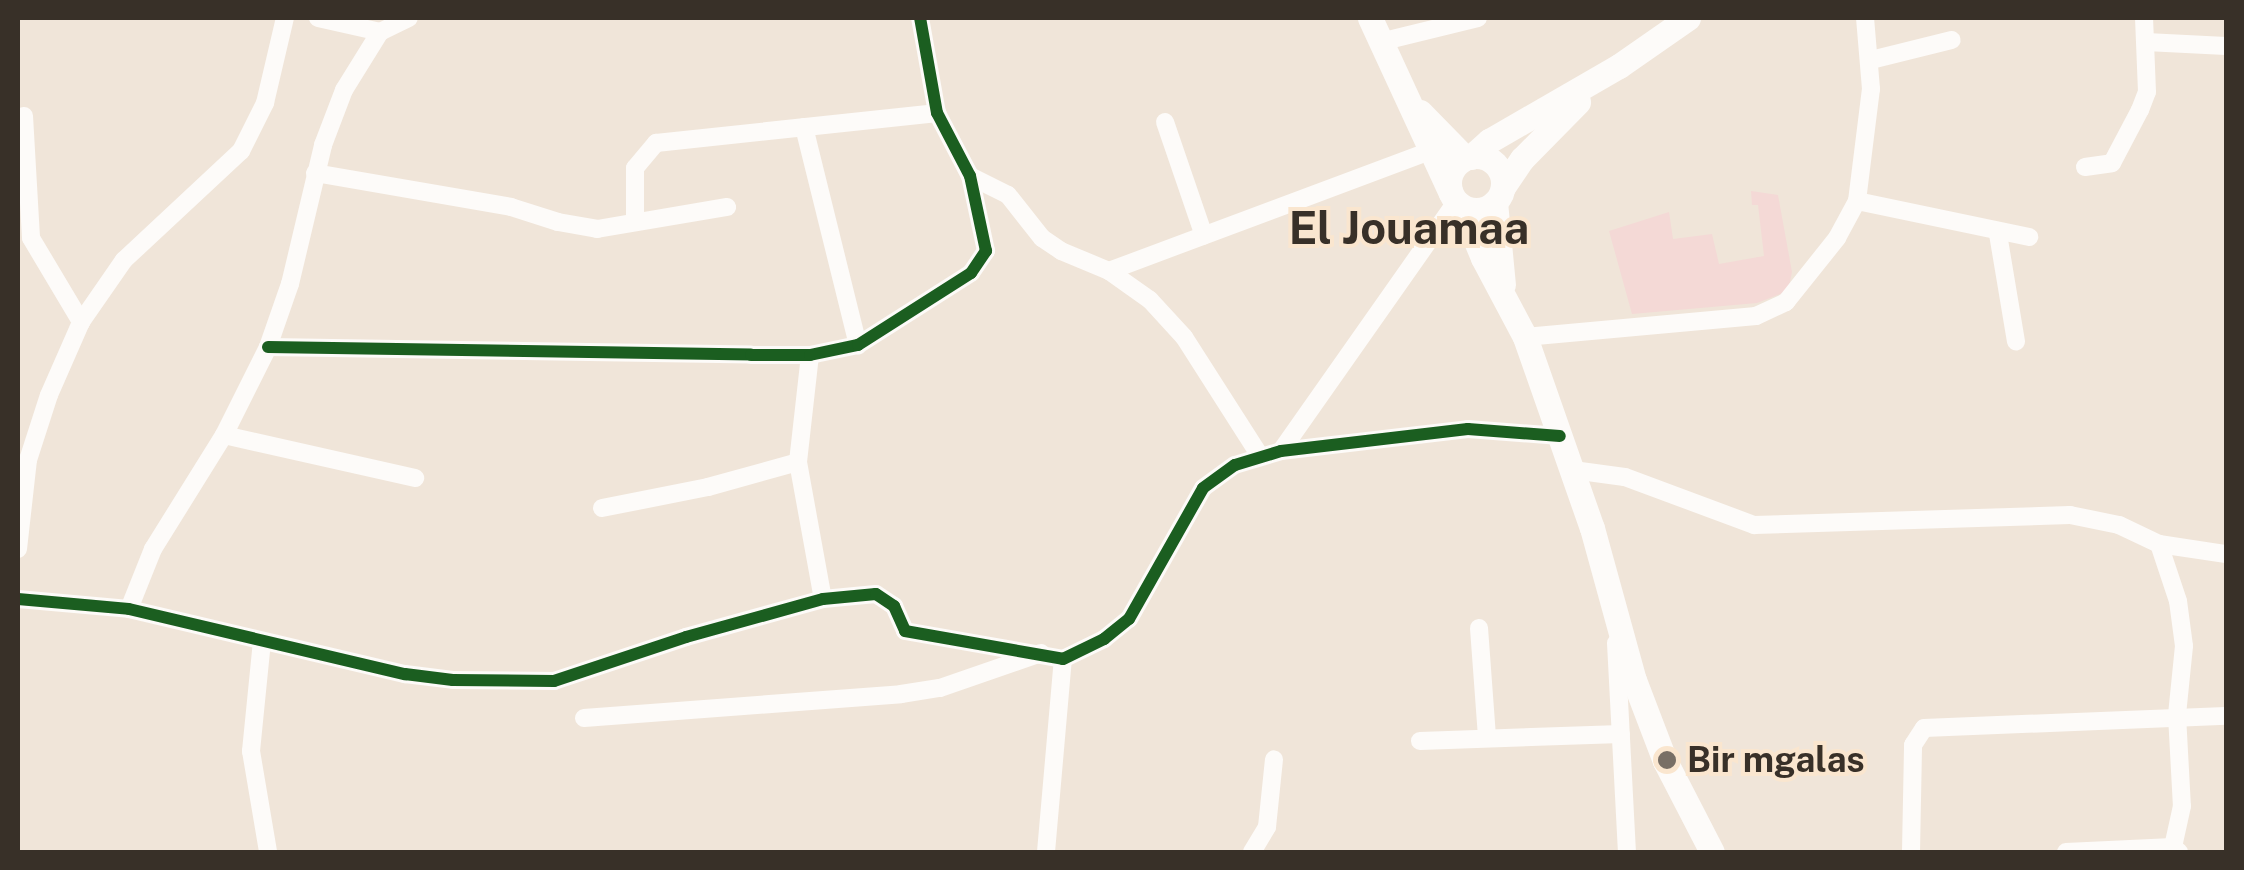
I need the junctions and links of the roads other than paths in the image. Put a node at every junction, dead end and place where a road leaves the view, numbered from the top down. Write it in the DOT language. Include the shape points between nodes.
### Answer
graph roads {
  1 [pos="285,18"];
  2 [pos="318,18"];
  3 [pos="409,18"];
  4 [pos="920,18"];
  5 [pos="1370,18"];
  6 [pos="1478,18"];
  7 [pos="1688,18"];
  8 [pos="1865,18"];
  9 [pos="2144,18"];
  10 [pos="380,32"];
  11 [pos="1952,40"];
  12 [pos="1380,42"];
  13 [pos="2146,42"];
  14 [pos="2226,46"];
  15 [pos="1871,60"];
  16 [pos="1619,66"];
  17 [pos="1405,97"];
  18 [pos="937,113"];
  19 [pos="24,116"];
  20 [pos="1165,122"];
  21 [pos="804,127"];
  22 [pos="1430,152"];
  23 [pos="1468,158"];
  24 [pos="2085,167"];
  25 [pos="315,172"];
  26 [pos="970,176"];
  27 [pos="1499,195"];
  28 [pos="1456,200"];
  29 [pos="1857,201"];
  30 [pos="727,207"];
  31 [pos="635,221"];
  32 [pos="1998,234"];
  33 [pos="1204,236"];
  34 [pos="2029,237"];
  35 [pos="24,240"];
  36 [pos="1109,271"];
  37 [pos="1503,290"];
  38 [pos="81,322"];
  39 [pos="1525,337"];
  40 [pos="2016,342"];
  41 [pos="858,345"];
  42 [pos="268,347"];
  43 [pos="810,355"];
  44 [pos="224,435"];
  45 [pos="1560,436"];
  46 [pos="1282,451"];
  47 [pos="1260,456"];
  48 [pos="798,462"];
  49 [pos="23,463"];
  50 [pos="1573,470"];
  51 [pos="415,478"];
  52 [pos="602,508"];
  53 [pos="2160,544"];
  54 [pos="18,549"];
  55 [pos="2226,554"];
  56 [pos="18,599"];
  57 [pos="823,599"];
  58 [pos="129,610"];
  59 [pos="1615,612"];
  60 [pos="1479,628"];
  61 [pos="262,641"];
  62 [pos="1044,652"];
  63 [pos="1064,659"];
  64 [pos="2177,714"];
  65 [pos="2226,716"];
  66 [pos="584,718"];
  67 [pos="1620,734"];
  68 [pos="1487,737"];
  69 [pos="1420,741"];
  70 [pos="1274,759"];
  71 [pos="2176,850"];
  72 [pos="268,852"];
  73 [pos="1046,852"];
  74 [pos="1252,852"];
  75 [pos="1626,852"];
  76 [pos="1712,852"];
  77 [pos="1911,852"];
  78 [pos="2066,852"];
  1 -- 38 [label="street" via="264,102 240,151 124,260"];
  2 -- 10 [label="street"];
  3 -- 10 [label="street"];
  4 -- 18 [label="street"];
  5 -- 12 [label="main road"];
  6 -- 12 [label="street"];
  7 -- 16 [label="main road"];
  8 -- 15 [label="street"];
  9 -- 13 [label="street"];
  10 -- 25 [label="street" via="344,90"];
  11 -- 15 [label="street"];
  12 -- 17 [label="main road"];
  13 -- 14 [label="street"];
  13 -- 24 [label="street" via="2140,110 2112,163"];
  15 -- 29 [label="street"];
  16 -- 23 [label="main road"];
  16 -- 27 [label="main road" via="1558,120"];
  17 -- 22 [label="main road"];
  17 -- 23 [label="main road"];
  18 -- 21 [label="street"];
  18 -- 26 [label="street"];
  19 -- 35 [label="street"];
  20 -- 33 [label="street"];
  21 -- 31 [label="street" via="656,143 635,168"];
  21 -- 41 [label="street"];
  22 -- 28 [label="main road"];
  22 -- 33 [label="street"];
  23 -- 27 [label="main road" via="1490,160 1502,176"];
  23 -- 28 [label="main road" via="1452,172"];
  25 -- 31 [label="street" via="596,228"];
  25 -- 42 [label="street"];
  26 -- 36 [label="street" via="1008,195 1061,252"];
  26 -- 41 [label="street" via="984,257 971,274"];
  27 -- 28 [label="main road" via="1479,210"];
  27 -- 37 [label="main road"];
  28 -- 37 [label="main road"];
  28 -- 46 [label="street"];
  29 -- 32 [label="street"];
  29 -- 39 [label="street" via="1795,292 1772,311"];
  30 -- 31 [label="street"];
  32 -- 34 [label="street"];
  32 -- 40 [label="street"];
  33 -- 36 [label="street"];
  35 -- 38 [label="street"];
  36 -- 47 [label="street" via="1184,336"];
  37 -- 39 [label="main road"];
  38 -- 49 [label="street"];
  39 -- 45 [label="main road"];
  41 -- 43 [label="street"];
  42 -- 43 [label="street"];
  42 -- 44 [label="street"];
  43 -- 48 [label="street"];
  44 -- 51 [label="street"];
  44 -- 58 [label="street" via="154,549"];
  45 -- 46 [label="street" via="1468,429"];
  45 -- 50 [label="main road"];
  46 -- 47 [label="street"];
  47 -- 63 [label="street" via="1203,488 1129,619"];
  48 -- 52 [label="street"];
  48 -- 57 [label="street"];
  49 -- 54 [label="street"];
  50 -- 53 [label="street" via="1625,478 1754,525 2070,515 2120,525"];
  50 -- 59 [label="main road"];
  53 -- 55 [label="street"];
  53 -- 64 [label="street" via="2184,646"];
  56 -- 58 [label="street"];
  57 -- 61 [label="street" via="554,682 406,674"];
  57 -- 62 [label="street" via="876,594 894,606 905,631"];
  58 -- 61 [label="street"];
  59 -- 67 [label="street"];
  59 -- 76 [label="main road" via="1665,761"];
  60 -- 68 [label="street"];
  61 -- 72 [label="street" via="251,751"];
  62 -- 63 [label="street"];
  62 -- 66 [label="street" via="940,688 901,694"];
  63 -- 73 [label="street"];
  64 -- 65 [label="street"];
  64 -- 71 [label="street" via="2182,806"];
  64 -- 77 [label="street" via="1924,728 1913,745"];
  67 -- 68 [label="street"];
  67 -- 75 [label="street"];
  68 -- 69 [label="street"];
  70 -- 74 [label="street" via="1267,827"];
  71 -- 78 [label="street"];
}
